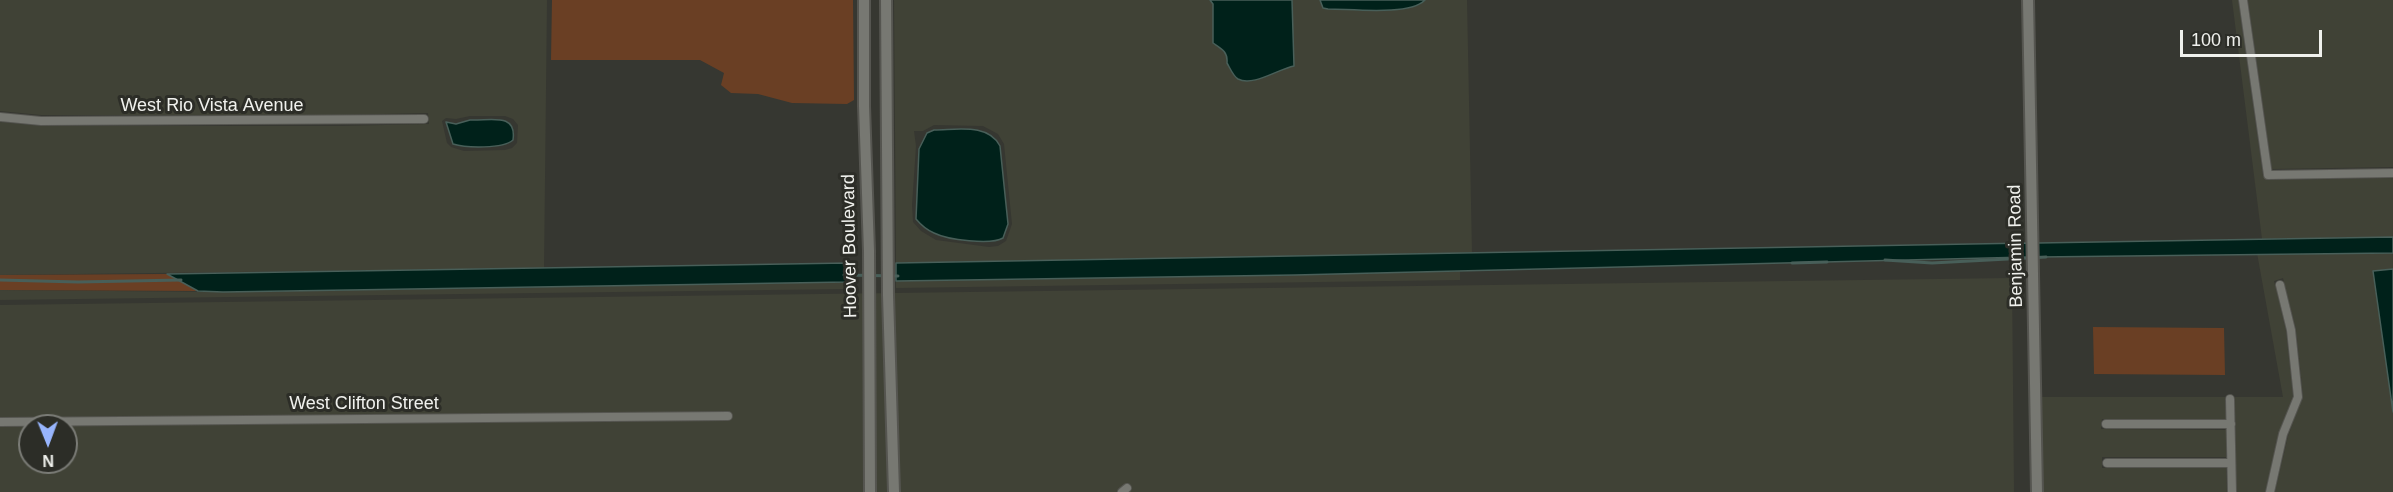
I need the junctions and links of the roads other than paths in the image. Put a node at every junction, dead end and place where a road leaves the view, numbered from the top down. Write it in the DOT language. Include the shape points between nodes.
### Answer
graph roads {
  1 [pos="864,0"];
  2 [pos="886,0"];
  3 [pos="2028,0"];
  4 [pos="2243,0"];
  5 [pos="0,117"];
  6 [pos="424,119"];
  7 [pos="2393,173"];
  8 [pos="2280,285"];
  9 [pos="2230,399"];
  10 [pos="728,416"];
  11 [pos="0,422"];
  12 [pos="2106,424"];
  13 [pos="2231,424"];
  14 [pos="2107,463"];
  15 [pos="2231,463"];
  16 [pos="870,492"];
  17 [pos="894,492"];
  18 [pos="2037,492"];
  19 [pos="2232,492"];
  20 [pos="2270,492"];
  1 -- 16 [label="main road, Hoover Boulevard"];
  2 -- 17 [label="main road, Hoover Boulevard"];
  3 -- 18 [label="main road, Benjamin Road"];
  4 -- 7 [label="street" via="2268,175"];
  5 -- 6 [label="street, West Rio Vista Avenue" via="40,121"];
  8 -- 20 [label="street" via="2291,330 2298,397 2283,434"];
  9 -- 13 [label="street"];
  10 -- 11 [label="street, West Clifton Street"];
  12 -- 13 [label="street"];
  13 -- 15 [label="street"];
  14 -- 15 [label="street"];
  15 -- 19 [label="street"];
}
